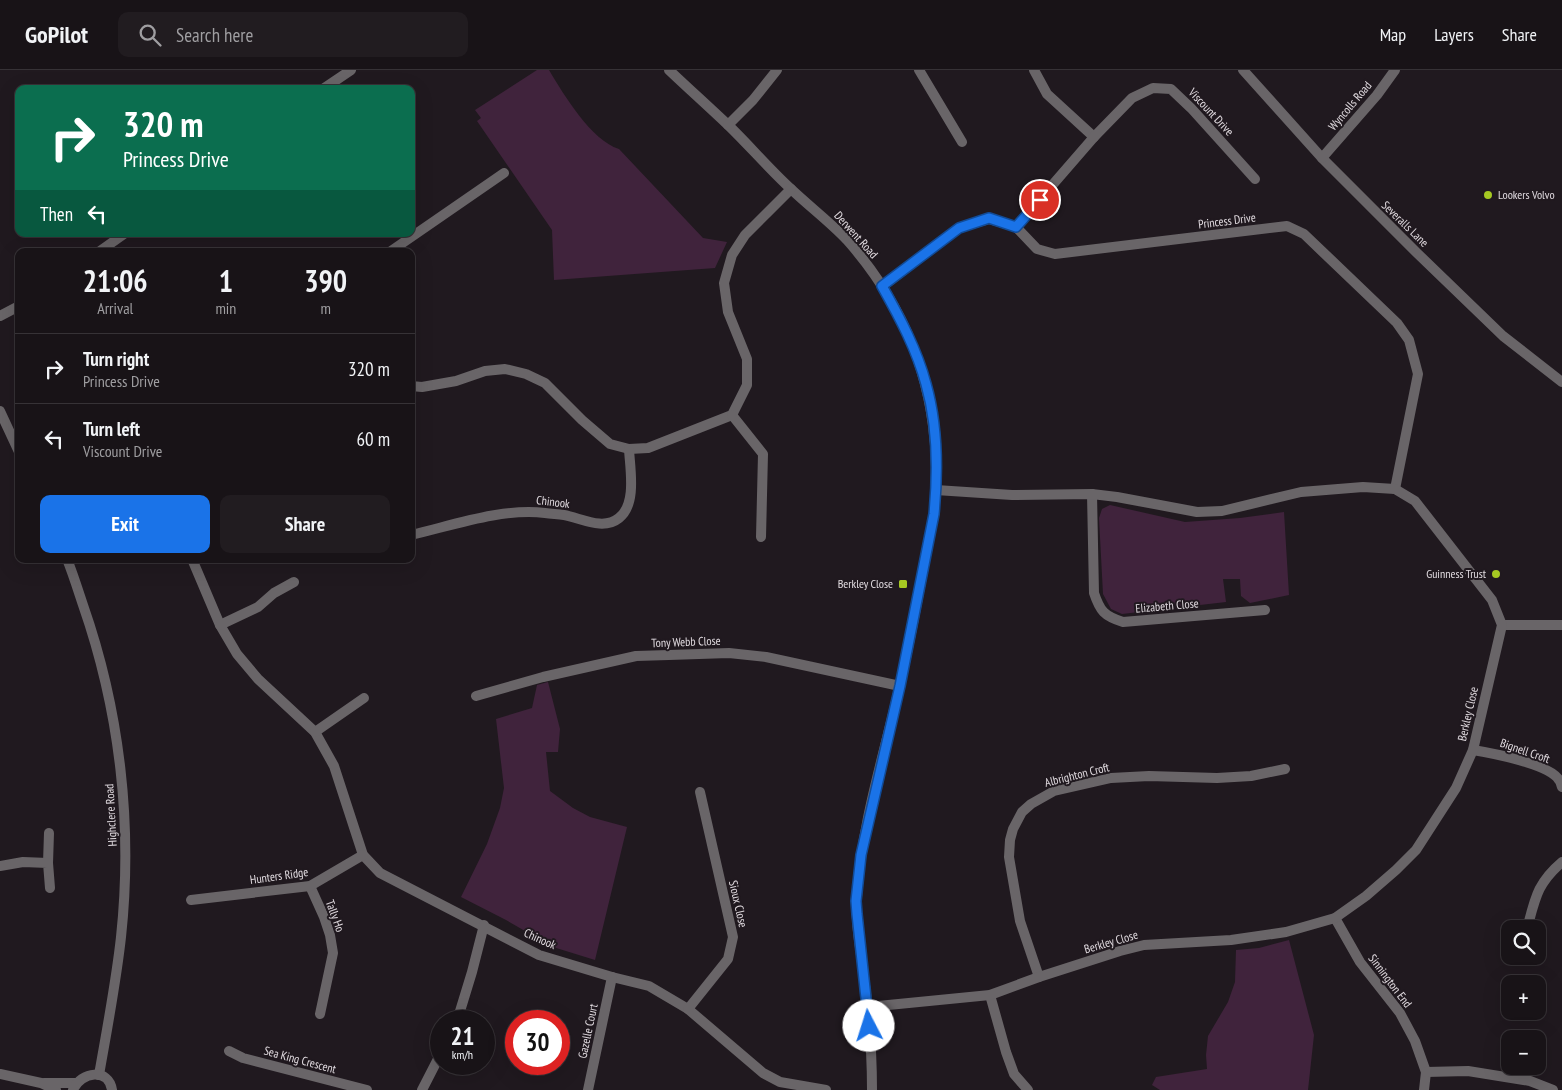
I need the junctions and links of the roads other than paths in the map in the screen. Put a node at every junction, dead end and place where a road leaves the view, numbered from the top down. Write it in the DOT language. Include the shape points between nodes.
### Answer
graph roads {
  1 [pos="351,70"];
  2 [pos="669,70"];
  3 [pos="777,70"];
  4 [pos="919,70"];
  5 [pos="1034,70"];
  6 [pos="1243,70"];
  7 [pos="1395,70"];
  8 [pos="329,85"];
  9 [pos="728,124"];
  10 [pos="1094,137"];
  11 [pos="962,142"];
  12 [pos="1322,158"];
  13 [pos="504,173"];
  14 [pos="1255,179"];
  15 [pos="791,189"];
  16 [pos="1016,227"];
  17 [pos="415,234"];
  18 [pos="120,237"];
  19 [pos="411,237"];
  20 [pos="104,248"];
  21 [pos="395,248"];
  22 [pos="882,286"];
  23 [pos="15,308"];
  24 [pos="15,308"];
  25 [pos="0,310"];
  26 [pos="0,316"];
  27 [pos="1562,381"];
  28 [pos="415,386"];
  29 [pos="0,411"];
  30 [pos="732,415"];
  31 [pos="15,443"];
  32 [pos="629,449"];
  33 [pos="1395,489"];
  34 [pos="936,490"];
  35 [pos="1092,494"];
  36 [pos="415,534"];
  37 [pos="760,537"];
  38 [pos="68,563"];
  39 [pos="194,563"];
  40 [pos="294,582"];
  41 [pos="1266,610"];
  42 [pos="1562,624"];
  43 [pos="1502,625"];
  44 [pos="220,626"];
  45 [pos="900,686"];
  46 [pos="476,696"];
  47 [pos="364,698"];
  48 [pos="315,732"];
  49 [pos="1473,750"];
  50 [pos="1285,769"];
  51 [pos="1562,788"];
  52 [pos="700,792"];
  53 [pos="49,833"];
  54 [pos="363,855"];
  55 [pos="1562,862"];
  56 [pos="48,863"];
  57 [pos="0,866"];
  58 [pos="310,886"];
  59 [pos="50,888"];
  60 [pos="191,900"];
  61 [pos="1335,918"];
  62 [pos="1530,920"];
  63 [pos="484,925"];
  64 [pos="612,977"];
  65 [pos="1039,977"];
  66 [pos="990,995"];
  67 [pos="868,1007"];
  68 [pos="688,1009"];
  69 [pos="460,1010"];
  70 [pos="320,1014"];
  71 [pos="229,1051"];
  72 [pos="1426,1072"];
  73 [pos="0,1074"];
  74 [pos="99,1075"];
  75 [pos="430,1075"];
  76 [pos="41,1083"];
  77 [pos="75,1087"];
  78 [pos="56,1090"];
  79 [pos="112,1090"];
  80 [pos="367,1090"];
  81 [pos="422,1090"];
  82 [pos="588,1090"];
  83 [pos="826,1090"];
  84 [pos="872,1090"];
  85 [pos="1028,1090"];
  86 [pos="1424,1090"];
  87 [pos="1553,1090"];
  1 -- 8 [label="street"];
  2 -- 9 [label="street, Derwent Road"];
  3 -- 9 [label="street"];
  4 -- 11 [label="street"];
  5 -- 10 [label="street" via="1047,94"];
  6 -- 12 [label="street, Severalls Lane"];
  7 -- 12 [label="street, Wyncolls Road"];
  9 -- 15 [label="street, Derwent Road"];
  10 -- 14 [label="street, Viscount Drive" via="1132,98 1153,88 1171,89"];
  10 -- 16 [label="street, Viscount Drive"];
  12 -- 27 [label="street, Severalls Lane" via="1503,336"];
  13 -- 17 [label="street"];
  15 -- 22 [label="street, Derwent Road" via="847,240"];
  15 -- 30 [label="street" via="745,235 732,255 724,283 728,312 747,359 747,385"];
  16 -- 22 [label="street, Princess Drive" via="989,218 959,228"];
  16 -- 33 [label="street, Princess Drive" via="1037,249 1055,254 1287,226 1304,234 1397,323 1409,340 1418,374"];
  18 -- 20 [label="street"];
  19 -- 21 [label="street"];
  22 -- 34 [label="street, Derwent Road" via="910,338 926,384 936,442"];
  23 -- 25 [label="street"];
  24 -- 26 [label="street"];
  28 -- 32 [label="street" via="456,381 485,371 526,374 546,383 610,444"];
  29 -- 31 [label="street"];
  30 -- 32 [label="street" via="648,448"];
  30 -- 37 [label="street" via="763,454"];
  32 -- 36 [label="street, Chinook" via="632,492 619,518 610,522 596,524 566,515 531,511 500,514"];
  33 -- 35 [label="street" via="1363,487 1301,492 1222,511 1197,512"];
  33 -- 43 [label="street" via="1415,501 1492,600"];
  34 -- 35 [label="street" via="1012,495"];
  34 -- 45 [label="street, Derwent Road"];
  35 -- 41 [label="street, Elizabeth Close" via="1094,593 1098,605 1108,617 1123,622"];
  38 -- 74 [label="street, Highclere Road" via="105,675 124,805 125,876 121,936"];
  39 -- 44 [label="street, Chinook"];
  40 -- 44 [label="street" via="258,607"];
  42 -- 43 [label="street"];
  43 -- 49 [label="street, Berkley Close"];
  44 -- 48 [label="street, Chinook" via="258,680"];
  45 -- 46 [label="street, Tony Webb Close" via="766,657 729,653 669,654 636,656"];
  45 -- 67 [label="street, Derwent Road" via="867,824 858,877 858,928"];
  47 -- 48 [label="street"];
  48 -- 54 [label="street, Chinook" via="334,766"];
  49 -- 51 [label="street, Bignell Croft" via="1506,756 1545,769 1559,779"];
  49 -- 61 [label="street, Berkley Close" via="1456,788 1416,850 1366,896"];
  50 -- 65 [label="street, Albrighton Croft" via="1217,778 1111,778 1054,791 1031,804 1022,812 1014,829 1009,857 1020,921"];
  52 -- 68 [label="street, Sioux Close" via="733,937 728,959"];
  53 -- 56 [label="street"];
  54 -- 58 [label="street, Hunters Ridge"];
  54 -- 63 [label="street, Chinook" via="380,873"];
  55 -- 62 [label="street" via="1540,885"];
  56 -- 57 [label="street" via="23,862"];
  56 -- 59 [label="street"];
  58 -- 60 [label="street, Hunters Ridge"];
  58 -- 70 [label="street, Tally Ho" via="324,917 333,952"];
  61 -- 65 [label="street, Berkley Close" via="1286,932 1230,940 1144,945"];
  61 -- 72 [label="street, Sinnington End" via="1360,962 1400,1013"];
  63 -- 64 [label="street, Chinook" via="540,955"];
  63 -- 69 [label="street"];
  64 -- 68 [label="street, Chinook" via="649,986"];
  64 -- 82 [label="street, Gazelle Court"];
  65 -- 66 [label="street, Berkley Close"];
  66 -- 67 [label="street, Berkley Close"];
  66 -- 85 [label="street" via="1014,1074"];
  67 -- 84 [label="street, Derwent Road"];
  68 -- 83 [label="street, Chinook" via="763,1073 780,1082"];
  71 -- 80 [label="street, Sea King Crescent" via="243,1058"];
  72 -- 86 [label="street, Sinnington End"];
  72 -- 87 [label="street" via="1468,1070 1530,1081"];
  73 -- 76 [label="street"];
  74 -- 77 [label="street" via="82,1077"];
  74 -- 79 [label="street" via="106,1079"];
  75 -- 81 [label="street"];
  76 -- 77 [label="street"];
  76 -- 78 [label="street"];
}
